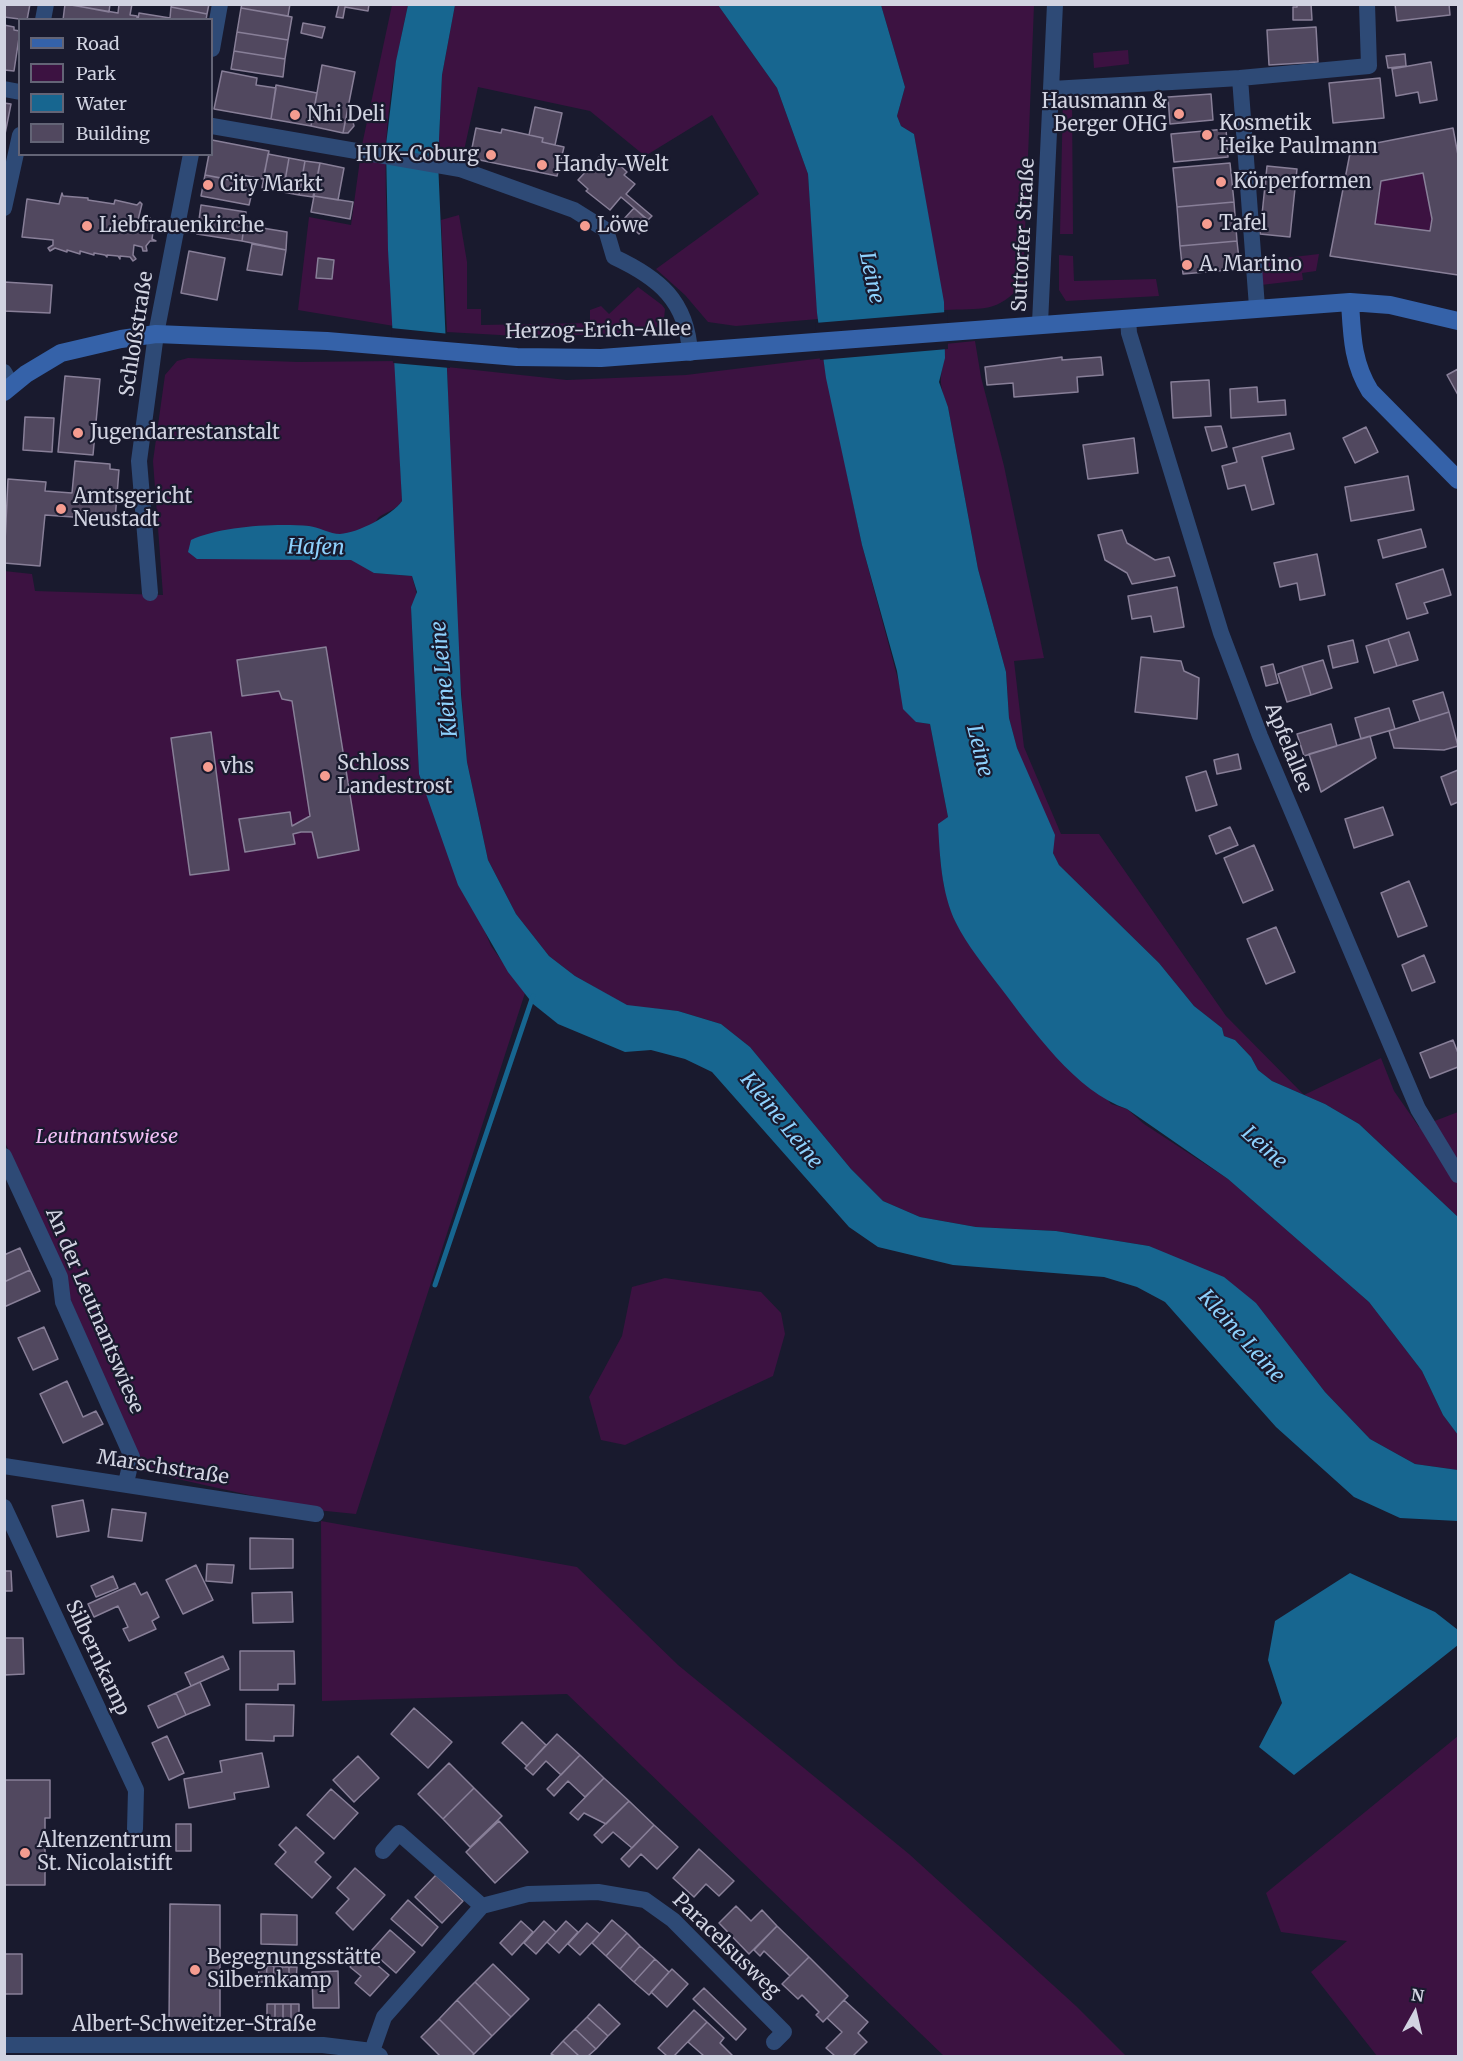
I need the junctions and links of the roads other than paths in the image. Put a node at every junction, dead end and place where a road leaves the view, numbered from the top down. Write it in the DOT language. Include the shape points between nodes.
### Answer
graph roads {
  1 [pos="220,4"];
  2 [pos="1055,4"];
  3 [pos="1367,4"];
  4 [pos="213,43"];
  5 [pos="1240,78"];
  6 [pos="1052,89"];
  7 [pos="213,126"];
  8 [pos="18,144"];
  9 [pos="191,156"];
  10 [pos="4,208"];
  11 [pos="1350,302"];
  12 [pos="1257,308"];
  13 [pos="1128,318"];
  14 [pos="1458,321"];
  15 [pos="1040,323"];
  16 [pos="156,334"];
  17 [pos="690,353"];
  18 [pos="7,383"];
  19 [pos="1458,480"];
  20 [pos="150,593"];
  21 [pos="4,1156"];
  22 [pos="1458,1175"];
  23 [pos="4,1466"];
  24 [pos="126,1483"];
  25 [pos="4,1507"];
  26 [pos="316,1514"];
  27 [pos="135,1829"];
  28 [pos="383,1851"];
  29 [pos="482,1906"];
  30 [pos="774,2042"];
  31 [pos="4,2045"];
  32 [pos="376,2054"];
  1 -- 4 [label="street"];
  2 -- 6 [label="street, Suttorfer Straße"];
  3 -- 5 [label="street" via="1369,66"];
  5 -- 6 [label="street"];
  5 -- 12 [label="street"];
  6 -- 15 [label="street, Suttorfer Straße"];
  7 -- 17 [label="street" via="446,166 574,210 606,230 614,257 668,292 677,303 689,333"];
  8 -- 10 [label="street"];
  9 -- 16 [label="street, Schloßstraße"];
  11 -- 12 [label="main road, Herzog-Erich-Allee"];
  11 -- 14 [label="main road, Herzog-Erich-Allee" via="1390,305"];
  11 -- 19 [label="main road" via="1353,354 1360,375"];
  12 -- 13 [label="main road, Herzog-Erich-Allee"];
  13 -- 15 [label="main road, Herzog-Erich-Allee"];
  13 -- 22 [label="street, Apfelallee" via="1129,333 1221,633 1260,736 1418,1110"];
  15 -- 17 [label="main road, Herzog-Erich-Allee"];
  16 -- 17 [label="main road, Herzog-Erich-Allee" via="454,353 601,358"];
  16 -- 18 [label="main road, Herzog-Erich-Allee" via="61,353"];
  16 -- 20 [label="street, Schloßstraße" via="139,461"];
  21 -- 24 [label="street, An der Leutnantswiese" via="60,1277 63,1302 132,1457"];
  23 -- 24 [label="street, Marschstraße"];
  24 -- 26 [label="street, Marschstraße"];
  25 -- 27 [label="street, Silbernkamp" via="136,1790"];
  28 -- 29 [label="street" via="399,1833"];
  29 -- 30 [label="street, Paracelsusweg" via="528,1894 598,1892 645,1900 673,1920 784,2032"];
  29 -- 32 [label="street" via="384,2017"];
  31 -- 32 [label="street, Albert-Schweitzer-Straße" via="323,2045"];
}
